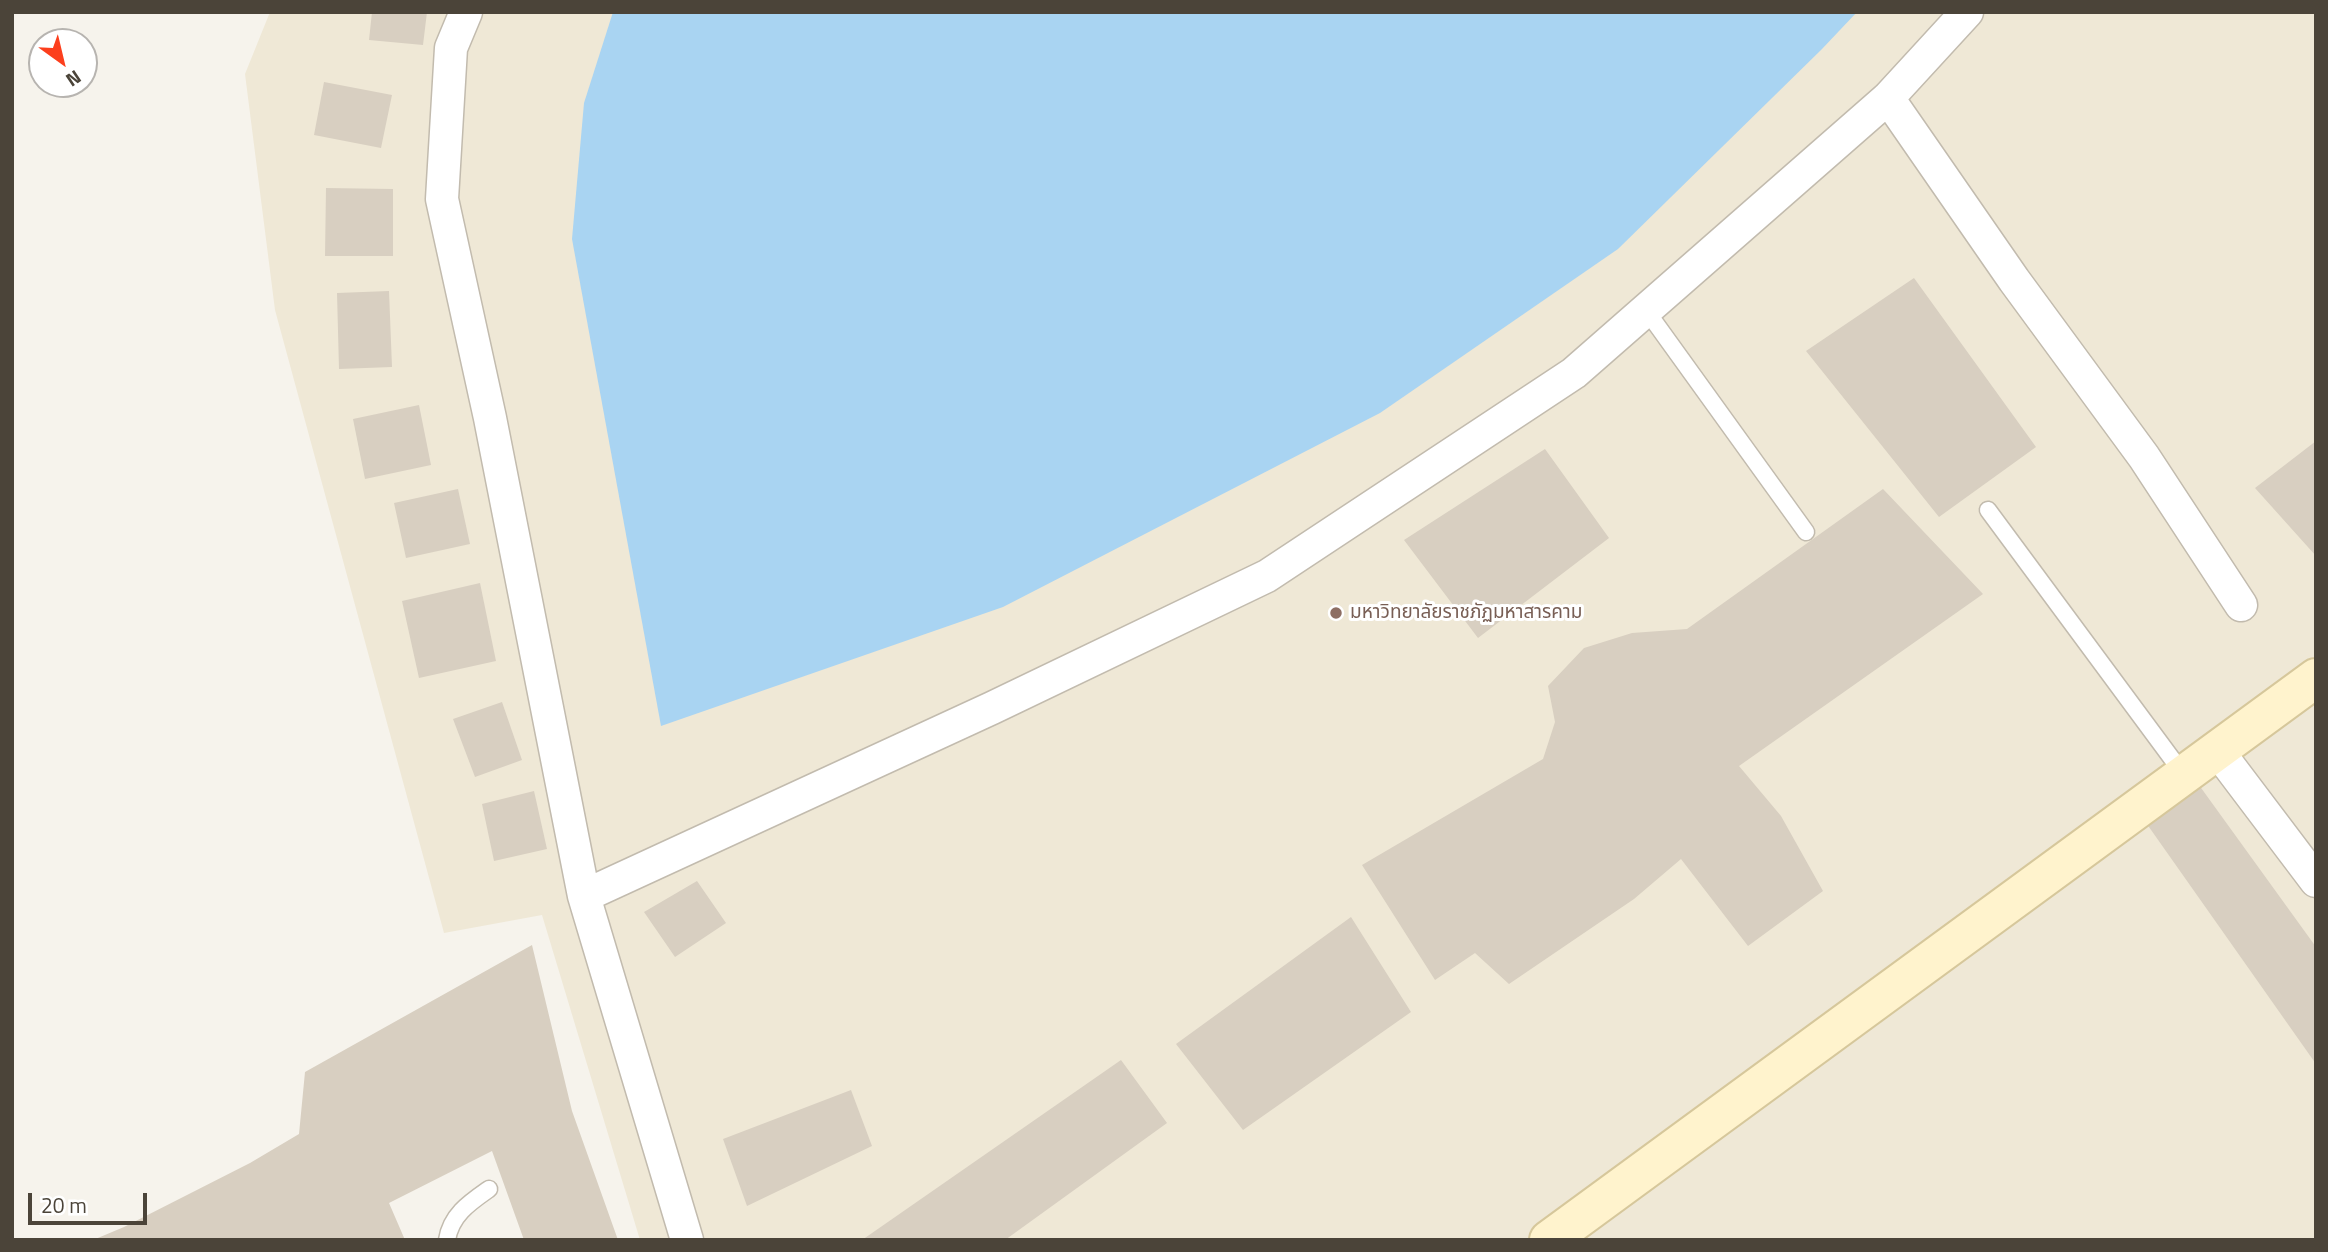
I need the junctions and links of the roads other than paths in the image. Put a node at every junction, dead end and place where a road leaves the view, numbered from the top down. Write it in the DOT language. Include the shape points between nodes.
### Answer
graph roads {
  1 [pos="466,12"];
  2 [pos="1967,12"];
  3 [pos="1888,98"];
  4 [pos="1646,310"];
  5 [pos="1988,510"];
  6 [pos="1806,532"];
  7 [pos="2241,605"];
  8 [pos="2316,678"];
  9 [pos="2217,750"];
  10 [pos="2184,775"];
  11 [pos="2316,881"];
  12 [pos="584,896"];
  13 [pos="489,1189"];
  14 [pos="447,1240"];
  15 [pos="687,1240"];
  16 [pos="1549,1240"];
  1 -- 12 [label="street" via="451,48 442,199"];
  2 -- 3 [label="street"];
  3 -- 4 [label="street"];
  3 -- 7 [label="street" via="2144,457"];
  4 -- 6 [label="lane"];
  4 -- 12 [label="street" via="1574,373 1267,576"];
  5 -- 10 [label="lane"];
  8 -- 9 [label="street"];
  9 -- 10 [label="street"];
  9 -- 11 [label="street"];
  10 -- 16 [label="street"];
  12 -- 15 [label="street"];
  13 -- 14 [label="lane" via="460,1211 449,1226"];
}
